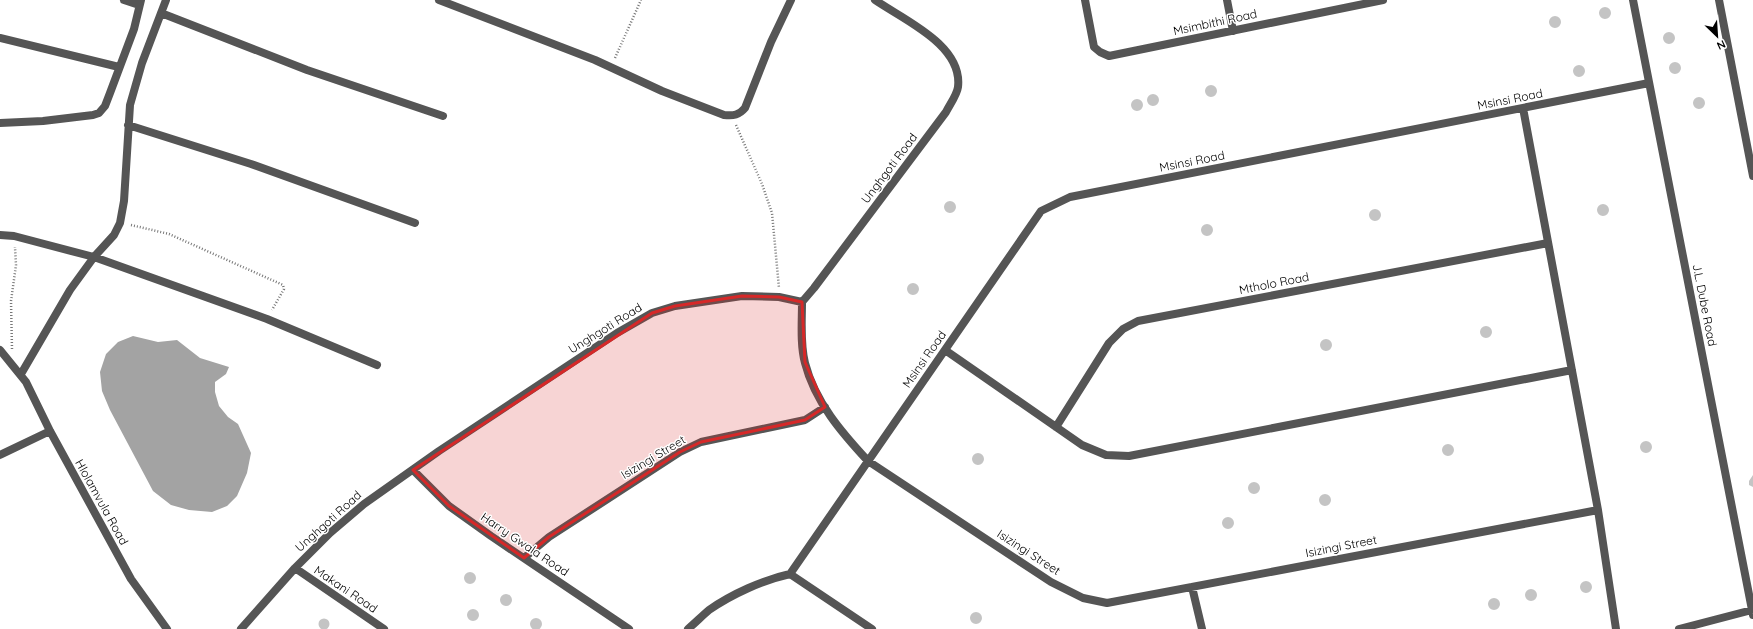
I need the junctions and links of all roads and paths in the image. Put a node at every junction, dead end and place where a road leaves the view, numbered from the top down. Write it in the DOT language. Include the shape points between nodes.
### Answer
graph roads {
  1 [pos="124,0"];
  2 [pos="166,0"];
  3 [pos="439,0"];
  4 [pos="640,0"];
  5 [pos="791,0"];
  6 [pos="875,0"];
  7 [pos="1085,0"];
  8 [pos="1227,0"];
  9 [pos="1383,0"];
  10 [pos="1633,0"];
  11 [pos="1719,0"];
  12 [pos="1363,2"];
  13 [pos="140,3"];
  14 [pos="161,13"];
  15 [pos="1233,30"];
  16 [pos="0,38"];
  17 [pos="612,66"];
  18 [pos="119,67"];
  19 [pos="1649,83"];
  20 [pos="1523,108"];
  21 [pos="443,116"];
  22 [pos="732,116"];
  23 [pos="0,123"];
  24 [pos="128,125"];
  25 [pos="1753,176"];
  26 [pos="120,223"];
  27 [pos="415,223"];
  28 [pos="0,235"];
  29 [pos="14,236"];
  30 [pos="1548,243"];
  31 [pos="94,257"];
  32 [pos="779,297"];
  33 [pos="802,302"];
  34 [pos="267,319"];
  35 [pos="0,350"];
  36 [pos="945,350"];
  37 [pos="10,361"];
  38 [pos="377,366"];
  39 [pos="1572,370"];
  40 [pos="21,374"];
  41 [pos="825,407"];
  42 [pos="1056,427"];
  43 [pos="50,431"];
  44 [pos="0,455"];
  45 [pos="868,461"];
  46 [pos="413,470"];
  47 [pos="1598,510"];
  48 [pos="524,558"];
  49 [pos="295,568"];
  50 [pos="790,574"];
  51 [pos="1192,587"];
  52 [pos="1753,613"];
  53 [pos="167,629"];
  54 [pos="241,629"];
  55 [pos="384,629"];
  56 [pos="629,629"];
  57 [pos="688,629"];
  58 [pos="872,629"];
  59 [pos="1202,629"];
  60 [pos="1616,629"];
  61 [pos="1679,629"];
  1 -- 13 [label="street"];
  2 -- 14 [label="street"];
  3 -- 17 [label="street"];
  4 -- 17 [label="path"];
  5 -- 22 [label="street" via="745,108"];
  6 -- 33 [label="street, Unghgoti Road" via="934,38 949,53 957,69 958,88 946,112"];
  7 -- 15 [label="street, Msimbithi Road" via="1094,47 1109,56"];
  8 -- 15 [label="street"];
  9 -- 12 [label="street, Msimbithi Road"];
  10 -- 19 [label="street, J.L. Dube Road"];
  11 -- 25 [label="street"];
  12 -- 15 [label="street, Msimbithi Road"];
  13 -- 18 [label="street" via="134,29"];
  14 -- 21 [label="street" via="307,70"];
  14 -- 24 [label="street" via="135,85"];
  16 -- 18 [label="street"];
  17 -- 22 [label="street" via="681,99"];
  18 -- 23 [label="street" via="105,106 99,113 43,121"];
  19 -- 20 [label="street, Msinsi Road"];
  19 -- 52 [label="street, J.L. Dube Road"];
  20 -- 30 [label="street"];
  20 -- 36 [label="street, Msinsi Road" via="1070,197 1041,211"];
  22 -- 32 [label="path" via="772,213"];
  24 -- 26 [label="street" via="127,162"];
  24 -- 27 [label="street" via="251,164"];
  26 -- 31 [label="street" via="114,235"];
  26 -- 34 [label="path" via="169,234 283,285 284,289"];
  28 -- 29 [label="street"];
  29 -- 31 [label="street"];
  29 -- 37 [label="path" via="16,265 10,301 13,345"];
  30 -- 39 [label="street"];
  30 -- 42 [label="street, Mtholo Road" via="1138,322 1123,329 1109,343"];
  31 -- 34 [label="street"];
  31 -- 40 [label="street" via="70,290"];
  32 -- 33 [label="street, Unghgoti Road"];
  32 -- 46 [label="street, Unghgoti Road" via="742,296 675,306 652,313 617,333"];
  33 -- 41 [label="street" via="801,333 805,362 812,384"];
  34 -- 38 [label="street"];
  35 -- 37 [label="street, Hlolamvula Road"];
  36 -- 42 [label="street"];
  36 -- 45 [label="street, Msinsi Road"];
  37 -- 40 [label="street, Hlolamvula Road"];
  39 -- 42 [label="street" via="1129,456 1106,455 1082,445"];
  39 -- 47 [label="street"];
  40 -- 43 [label="street, Hlolamvula Road" via="36,399"];
  41 -- 45 [label="street, Isizingi Street" via="844,436"];
  41 -- 48 [label="street, Isizingi Street" via="805,420 701,442 680,452 549,537"];
  43 -- 44 [label="street"];
  43 -- 53 [label="street, Hlolamvula Road" via="131,579"];
  45 -- 50 [label="street, Msinsi Road"];
  45 -- 51 [label="street, Isizingi Street" via="1051,582 1083,598 1107,603"];
  46 -- 48 [label="street, Harry Gwala Road" via="449,506"];
  46 -- 49 [label="street, Unghgoti Road" via="348,517"];
  47 -- 51 [label="street, Isizingi Street"];
  47 -- 60 [label="street"];
  48 -- 56 [label="street, Harry Gwala Road"];
  49 -- 54 [label="street, Unghgoti Road"];
  49 -- 55 [label="street, Makani Road"];
  50 -- 57 [label="street" via="772,578 744,591 709,610"];
  50 -- 58 [label="street"];
  51 -- 59 [label="street"];
  52 -- 61 [label="street"];
}
